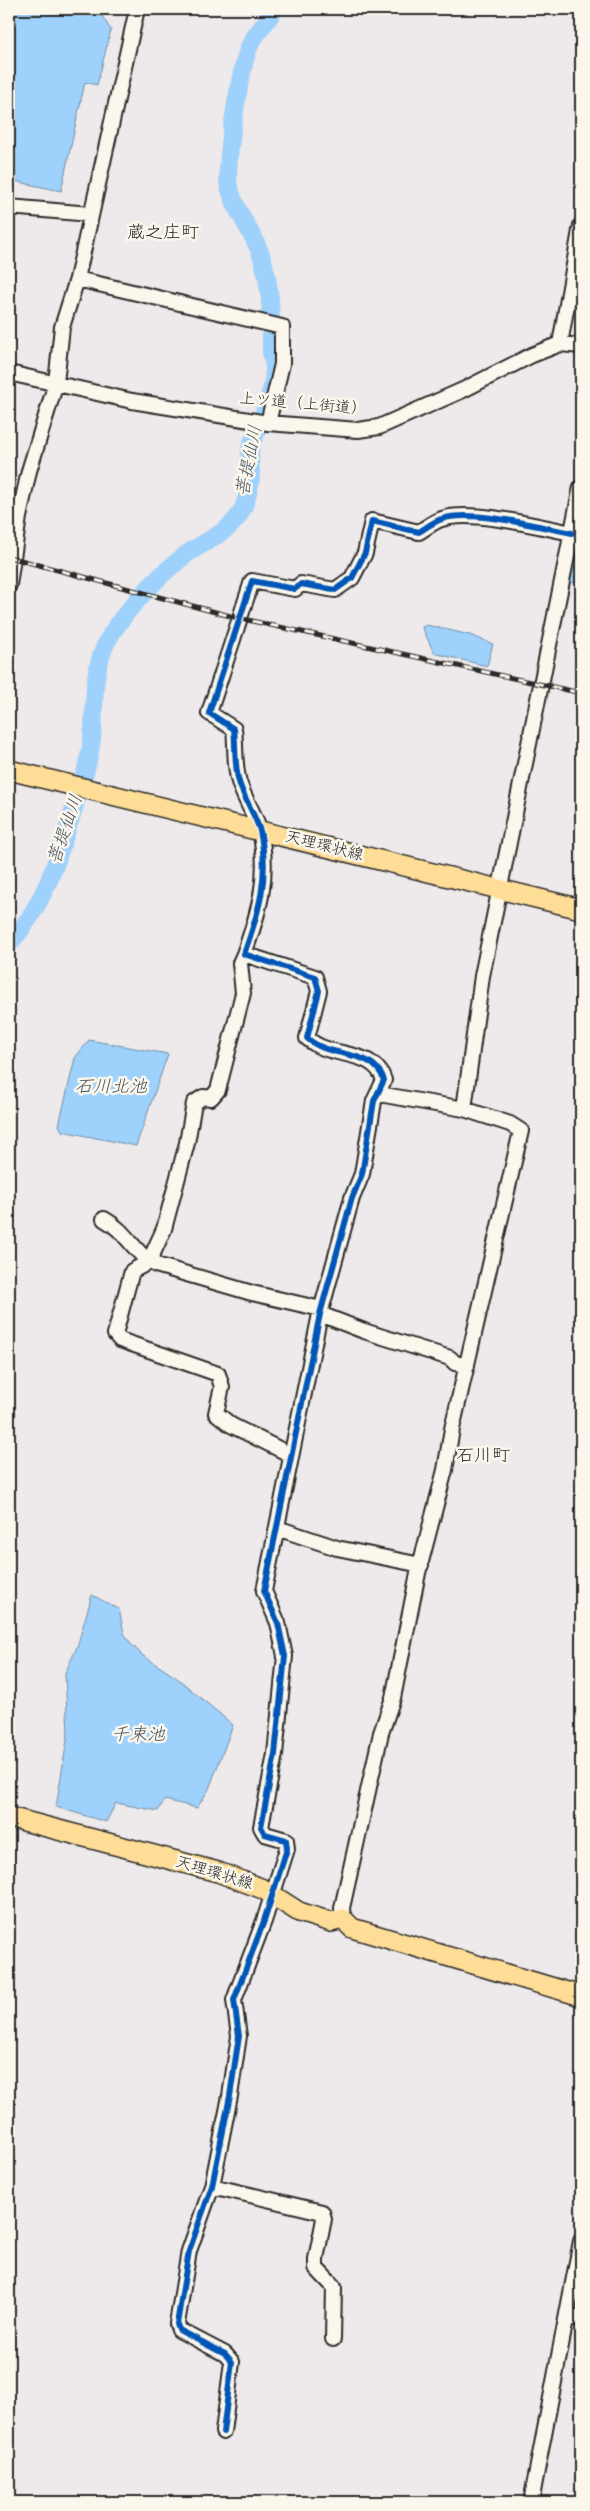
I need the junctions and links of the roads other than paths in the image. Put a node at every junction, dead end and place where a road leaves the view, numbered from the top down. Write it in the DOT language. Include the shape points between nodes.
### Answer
graph roads {
  1 [pos="137,9"];
  2 [pos="9,207"];
  3 [pos="90,214"];
  4 [pos="581,225"];
  5 [pos="77,279"];
  6 [pos="560,344"];
  7 [pos="581,346"];
  8 [pos="9,373"];
  9 [pos="56,383"];
  10 [pos="268,423"];
  11 [pos="581,491"];
  12 [pos="572,533"];
  13 [pos="9,586"];
  14 [pos="9,770"];
  15 [pos="260,831"];
  16 [pos="500,888"];
  17 [pos="581,909"];
  18 [pos="244,954"];
  19 [pos="379,1094"];
  20 [pos="464,1108"];
  21 [pos="104,1219"];
  22 [pos="149,1262"];
  23 [pos="320,1311"];
  24 [pos="467,1366"];
  25 [pos="291,1455"];
  26 [pos="277,1528"];
  27 [pos="421,1565"];
  28 [pos="9,1817"];
  29 [pos="272,1897"];
  30 [pos="343,1919"];
  31 [pos="581,1996"];
  32 [pos="212,2186"];
  33 [pos="581,2241"];
  34 [pos="567,2316"];
  35 [pos="581,2319"];
  36 [pos="333,2339"];
  37 [pos="223,2432"];
  38 [pos="531,2502"];
  1 -- 3 [label="street"];
  2 -- 3 [label="street"];
  3 -- 5 [label="street"];
  4 -- 6 [label="street"];
  5 -- 9 [label="street" via="62,327"];
  5 -- 10 [label="street" via="282,327 282,364"];
  6 -- 7 [label="street, 上ツ道（上街道）"];
  6 -- 10 [label="street, 上ツ道（上街道）" via="379,427 358,430"];
  8 -- 9 [label="street, 上ツ道（上街道）"];
  9 -- 10 [label="street, 上ツ道（上街道）" via="132,401"];
  9 -- 13 [label="street" via="29,471"];
  11 -- 12 [label="street"];
  12 -- 15 [label="street" via="502,519 455,516 442,519 419,532 372,521 365,553 352,578 335,590 301,584 295,589 288,589 252,581 209,713 234,729 239,780"];
  12 -- 16 [label="street"];
  14 -- 15 [label="main road, 天理環状線"];
  15 -- 16 [label="main road, 天理環状線"];
  15 -- 18 [label="street" via="263,893"];
  16 -- 17 [label="main road, 天理環状線"];
  16 -- 20 [label="street" via="482,976"];
  18 -- 19 [label="street" via="315,976 319,990 308,1038 316,1047 361,1058 375,1065 384,1080"];
  18 -- 22 [label="street" via="240,963 243,993 218,1090 211,1098 203,1097 194,1103 174,1196"];
  19 -- 20 [label="street"];
  19 -- 23 [label="street" via="374,1101 362,1174 352,1198"];
  20 -- 24 [label="street" via="521,1131"];
  21 -- 22 [label="street" via="116,1226"];
  22 -- 23 [label="street"];
  22 -- 25 [label="street" via="132,1271 115,1334 120,1340 218,1374 222,1387 216,1413 230,1425"];
  23 -- 24 [label="street" via="364,1331"];
  23 -- 25 [label="street"];
  24 -- 27 [label="street"];
  25 -- 26 [label="street"];
  26 -- 27 [label="street" via="337,1548"];
  26 -- 29 [label="street" via="264,1591 278,1623 285,1656 285,1675 261,1828 265,1834 286,1840 287,1849"];
  27 -- 30 [label="street" via="393,1698 381,1733 342,1908"];
  28 -- 29 [label="main road, 天理環状線" via="218,1872 263,1889"];
  29 -- 30 [label="main road, 天理環状線" via="299,1912 331,1922"];
  29 -- 32 [label="street" via="234,2000 239,2036"];
  30 -- 31 [label="main road, 天理環状線" via="352,1928"];
  32 -- 36 [label="street" via="322,2212 324,2219 316,2268 334,2287"];
  32 -- 37 [label="street" via="190,2251 177,2324 179,2330 225,2354 232,2362"];
  33 -- 34 [label="street"];
  34 -- 35 [label="street"];
  34 -- 38 [label="street"];
}
